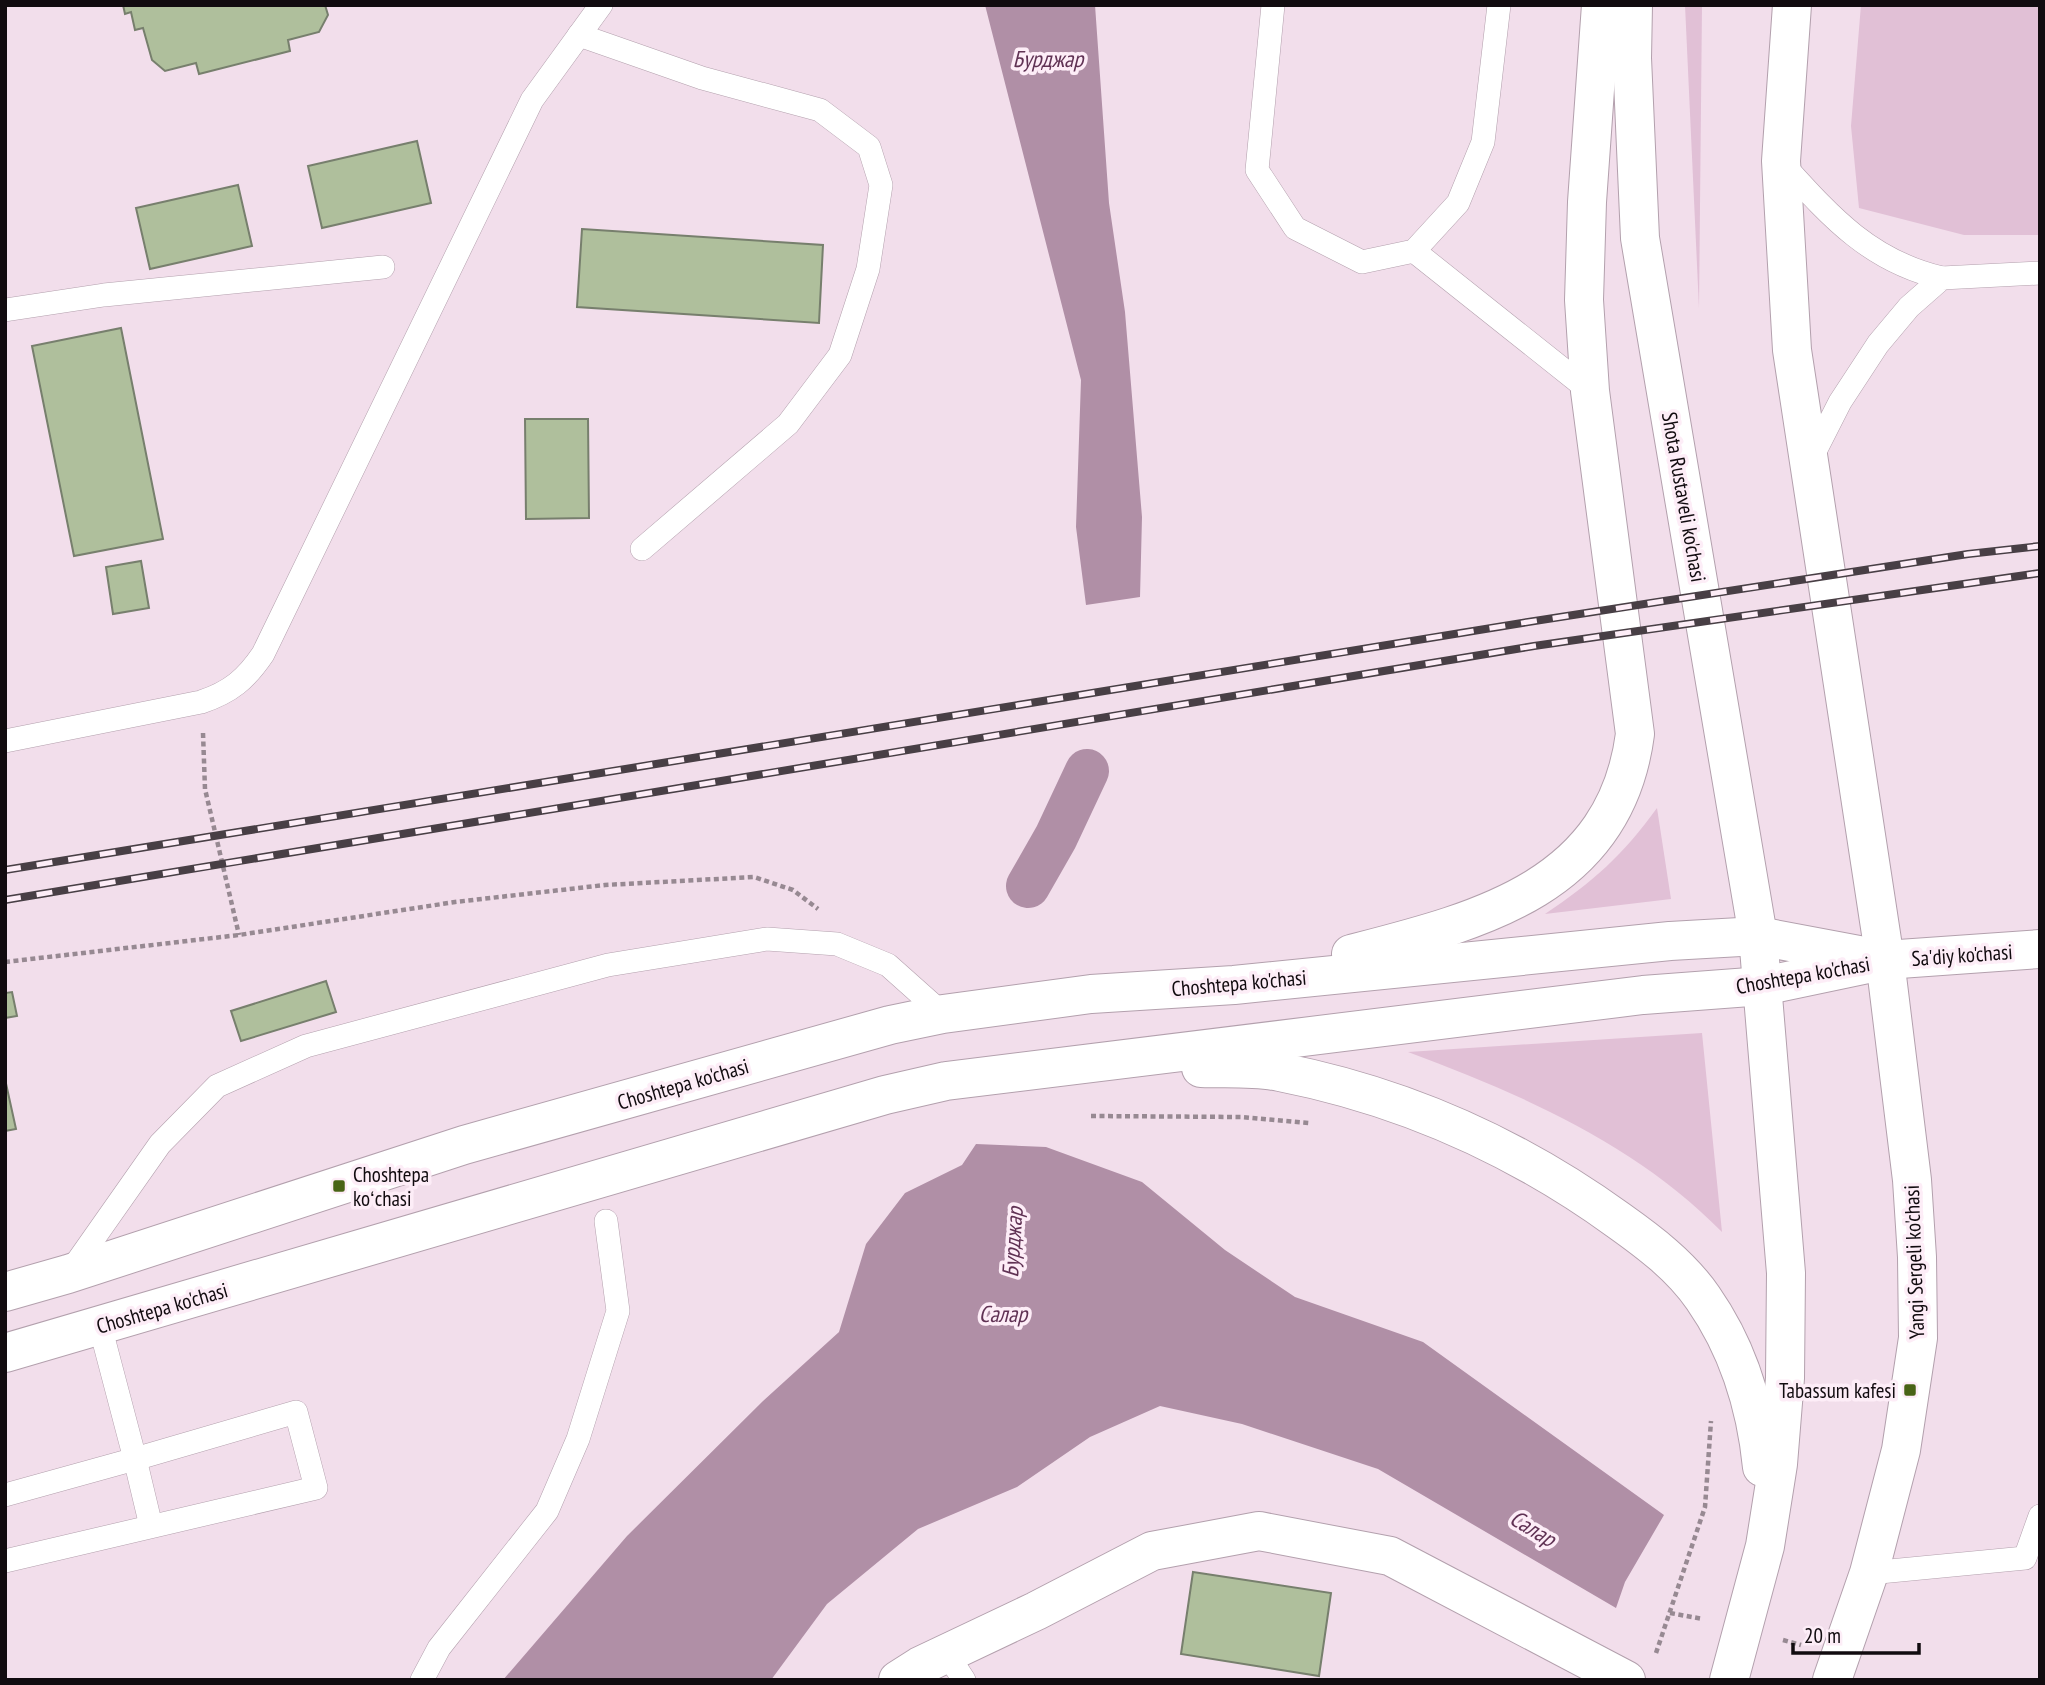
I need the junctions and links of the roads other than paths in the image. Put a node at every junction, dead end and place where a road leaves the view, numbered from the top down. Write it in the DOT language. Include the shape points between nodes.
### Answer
graph roads {
  1 [pos="601,5"];
  2 [pos="1273,5"];
  3 [pos="1499,5"];
  4 [pos="1601,5"];
  5 [pos="1633,5"];
  6 [pos="1791,5"];
  7 [pos="579,35"];
  8 [pos="1781,161"];
  9 [pos="1414,251"];
  10 [pos="383,267"];
  11 [pos="2040,273"];
  12 [pos="1942,278"];
  13 [pos="5,310"];
  14 [pos="1590,391"];
  15 [pos="1810,461"];
  16 [pos="642,549"];
  17 [pos="5,741"];
  18 [pos="1758,936"];
  19 [pos="2040,949"];
  20 [pos="1885,960"];
  21 [pos="1234,985"];
  22 [pos="1763,986"];
  23 [pos="943,1014"];
  24 [pos="1090,1063"];
  25 [pos="606,1221"];
  26 [pos="68,1274"];
  27 [pos="5,1292"];
  28 [pos="100,1326"];
  29 [pos="5,1353"];
  30 [pos="135,1459"];
  31 [pos="5,1495"];
  32 [pos="2040,1516"];
  33 [pos="151,1526"];
  34 [pos="1765,1546"];
  35 [pos="5,1561"];
  36 [pos="1869,1573"];
  37 [pos="956,1667"];
  38 [pos="1837,1667"];
  39 [pos="1639,1672"];
  40 [pos="422,1680"];
  41 [pos="898,1680"];
  42 [pos="1729,1680"];
  1 -- 7 [label="lane"];
  2 -- 9 [label="lane" via="1257,170 1295,228 1362,262"];
  3 -- 9 [label="lane" via="1482,142 1458,203"];
  4 -- 14 [label="main road" via="1584,272"];
  5 -- 18 [label="main road, Shota Rustaveli ko'chasi" via="1640,238"];
  6 -- 8 [label="main road"];
  7 -- 16 [label="lane" via="702,78 820,110 870,147 881,185 869,269 840,355 788,425"];
  7 -- 17 [label="lane" via="532,100 248,677 224,694 201,702"];
  8 -- 12 [label="lane" via="1856,238 1885,258"];
  8 -- 15 [label="main road" via="1792,350"];
  9 -- 14 [label="lane"];
  10 -- 13 [label="lane" via="104,295"];
  11 -- 12 [label="lane"];
  12 -- 15 [label="lane" via="1909,307 1878,344 1840,401"];
  14 -- 21 [label="main road" via="1635,734 1623,789 1602,827 1565,869 1492,913"];
  15 -- 20 [label="main road"];
  18 -- 20 [label="main road, Choshtepa ko'chasi"];
  18 -- 21 [label="main road, Choshtepa ko'chasi"];
  18 -- 22 [label="main road, Shota Rustaveli ko'chasi"];
  19 -- 20 [label="main road, Sa'diy ko'chasi"];
  20 -- 22 [label="main road, Choshtepa ko'chasi"];
  20 -- 36 [label="main road, Yangi Sergeli ko'chasi" via="1912,1180 1918,1338 1901,1450"];
  21 -- 23 [label="main road, Choshtepa ko'chasi" via="1091,994"];
  22 -- 24 [label="main road, Choshtepa ko'chasi" via="1643,995"];
  22 -- 34 [label="main road" via="1786,1326 1777,1464"];
  23 -- 26 [label="main road, Choshtepa ko'chasi" via="464,1145"];
  23 -- 26 [label="lane" via="888,965 837,944 767,939 608,965 306,1046 217,1086 160,1144"];
  24 -- 28 [label="main road, Choshtepa ko'chasi" via="946,1081 859,1102"];
  24 -- 34 [label="main road" via="1278,1071 1377,1097 1476,1136 1576,1189 1675,1265 1720,1325 1754,1415 1764,1487"];
  25 -- 40 [label="lane" via="618,1311 578,1440 547,1511 439,1648"];
  26 -- 27 [label="main road, Choshtepa ko'chasi"];
  28 -- 29 [label="main road, Choshtepa ko'chasi"];
  28 -- 30 [label="lane"];
  30 -- 31 [label="lane"];
  30 -- 33 [label="lane"];
  30 -- 33 [label="lane" via="296,1412 316,1488"];
  32 -- 36 [label="lane" via="2025,1558"];
  33 -- 35 [label="lane"];
  34 -- 42 [label="main road"];
  36 -- 38 [label="main road, Yangi Sergeli ko'chasi"];
  37 -- 39 [label="main road" via="1152,1551 1259,1531 1390,1556"];
  37 -- 41 [label="main road"];
}
